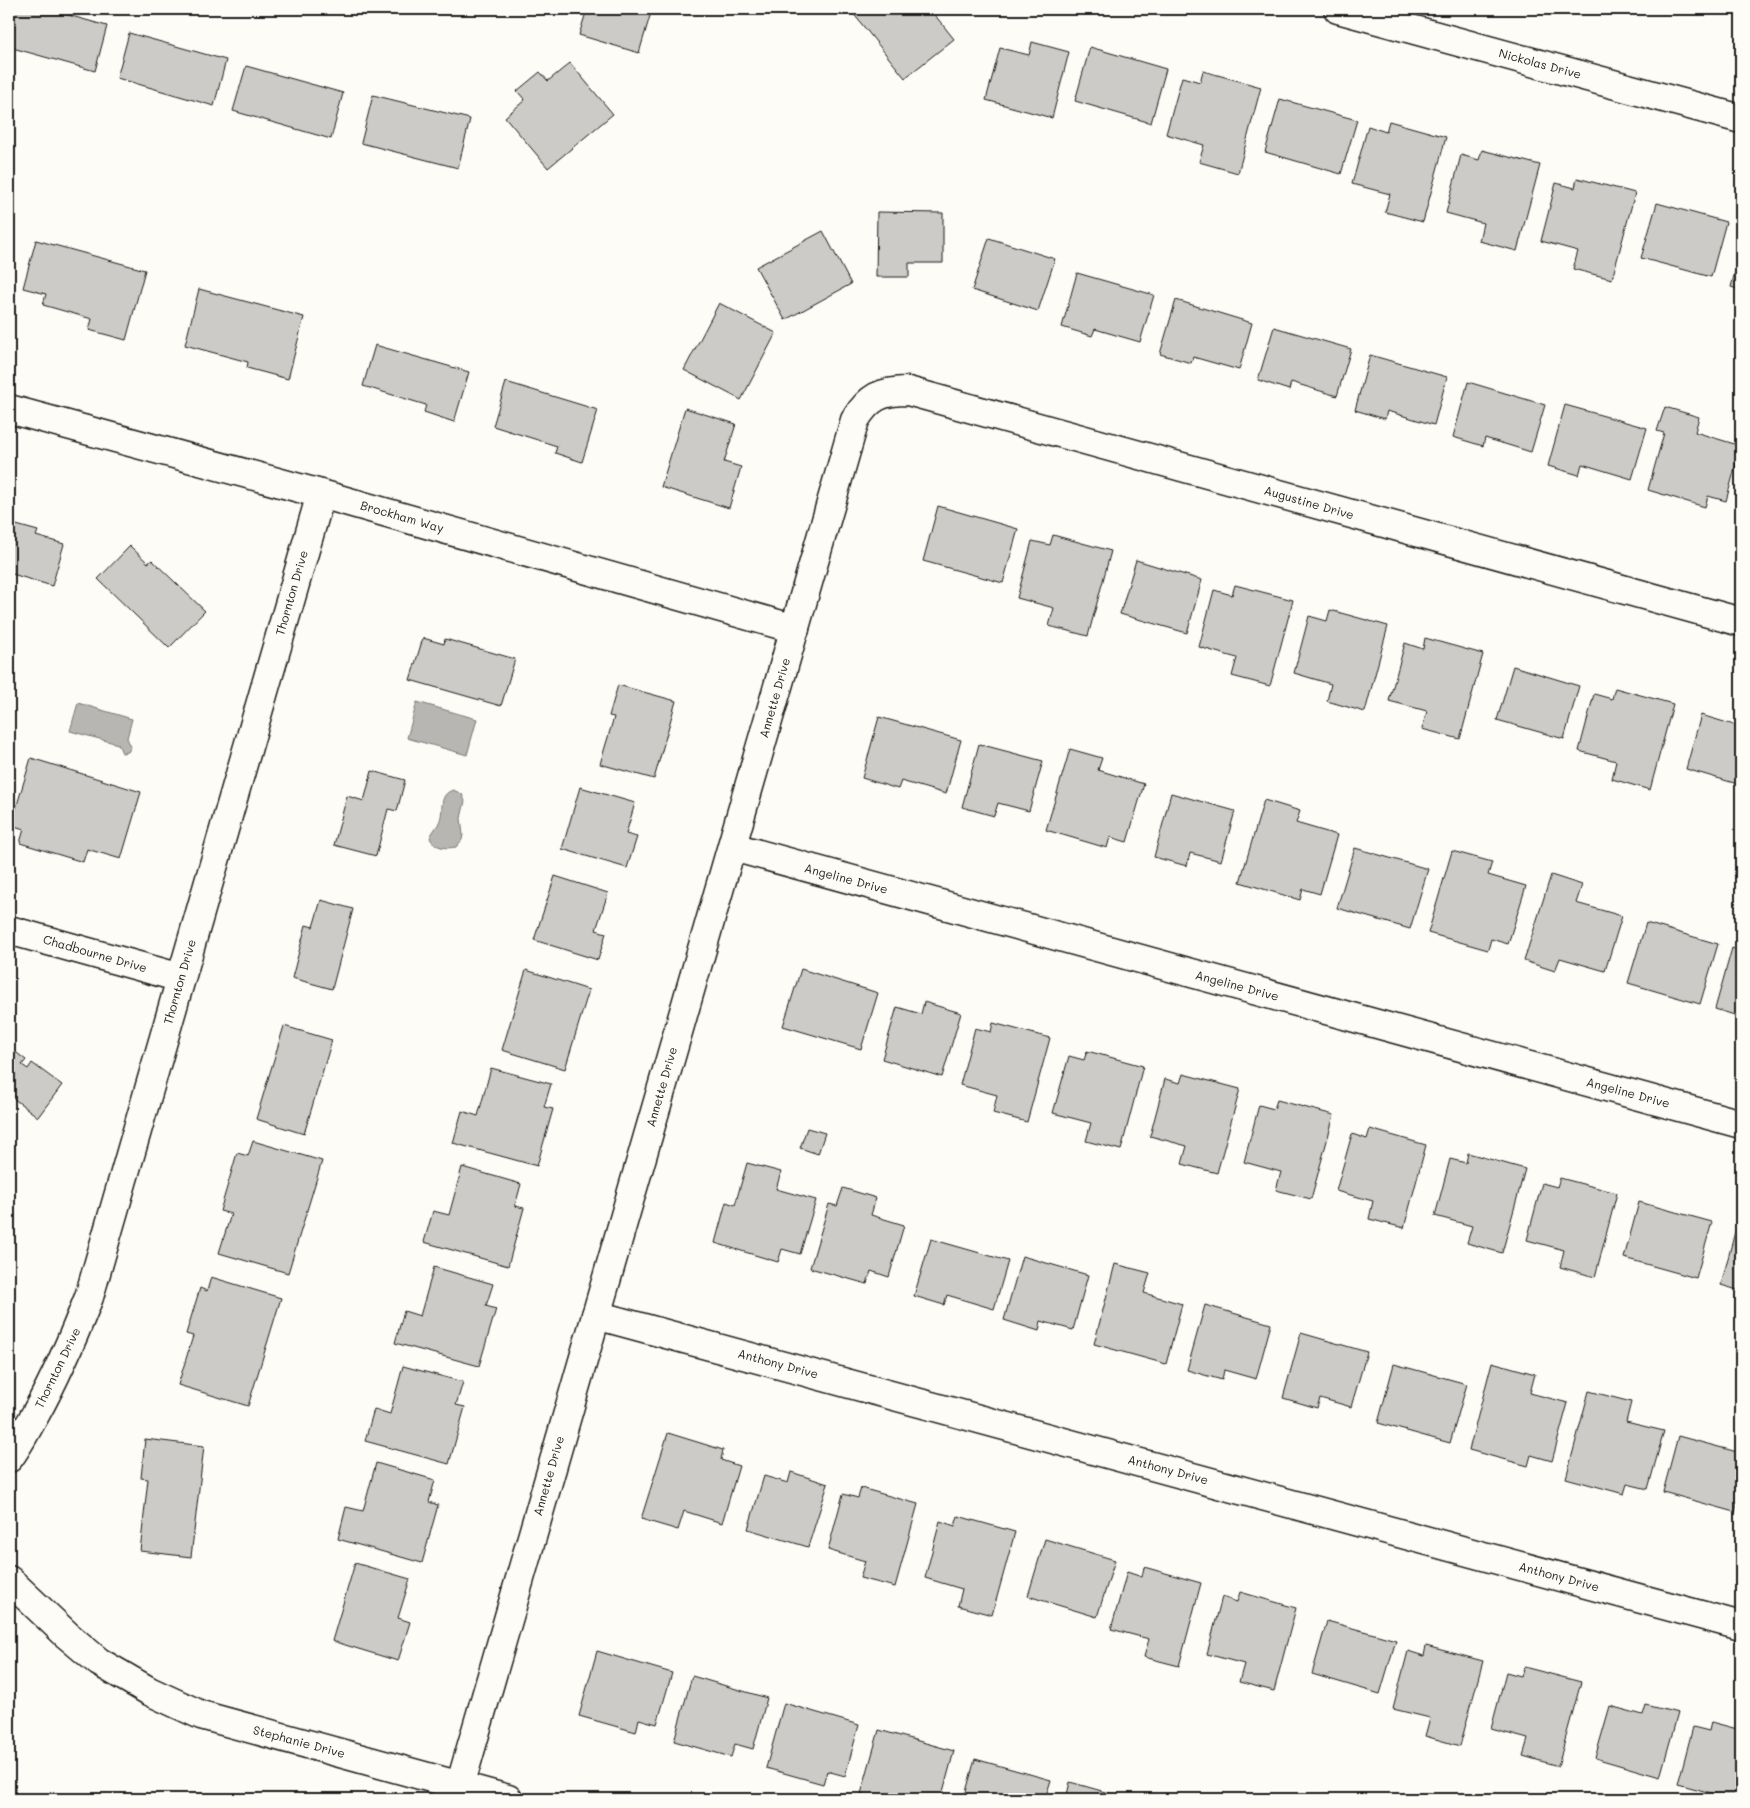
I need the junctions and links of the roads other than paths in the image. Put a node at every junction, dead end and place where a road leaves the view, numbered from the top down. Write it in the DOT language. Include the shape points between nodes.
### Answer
graph roads {
  1 [pos="1338,9"];
  2 [pos="1741,119"];
  3 [pos="877,396"];
  4 [pos="9,409"];
  5 [pos="321,494"];
  6 [pos="1741,622"];
  7 [pos="795,630"];
  8 [pos="733,847"];
  9 [pos="9,930"];
  10 [pos="181,978"];
  11 [pos="1741,1124"];
  12 [pos="596,1315"];
  13 [pos="9,1458"];
  14 [pos="9,1580"];
  15 [pos="1741,1626"];
  16 [pos="460,1786"];
  17 [pos="508,1799"];
  1 -- 2 [label="street, Nickolas Drive"];
  3 -- 6 [label="street, Augustine Drive" via="891,391 908,391"];
  3 -- 7 [label="street, Annette Drive" via="863,406 855,420"];
  4 -- 5 [label="street, Brockham Way"];
  5 -- 7 [label="street, Brockham Way"];
  5 -- 10 [label="street, Thornton Drive"];
  7 -- 8 [label="street, Annette Drive"];
  8 -- 11 [label="street, Angeline Drive"];
  8 -- 12 [label="street, Annette Drive"];
  9 -- 10 [label="street, Chadbourne Drive"];
  10 -- 13 [label="street, Thornton Drive" via="89,1297 45,1396"];
  12 -- 15 [label="street, Anthony Drive"];
  12 -- 16 [label="street, Annette Drive"];
  14 -- 16 [label="street, Stephanie Drive" via="99,1662 201,1715"];
  16 -- 17 [label="street, Stephanie Drive"];
}
